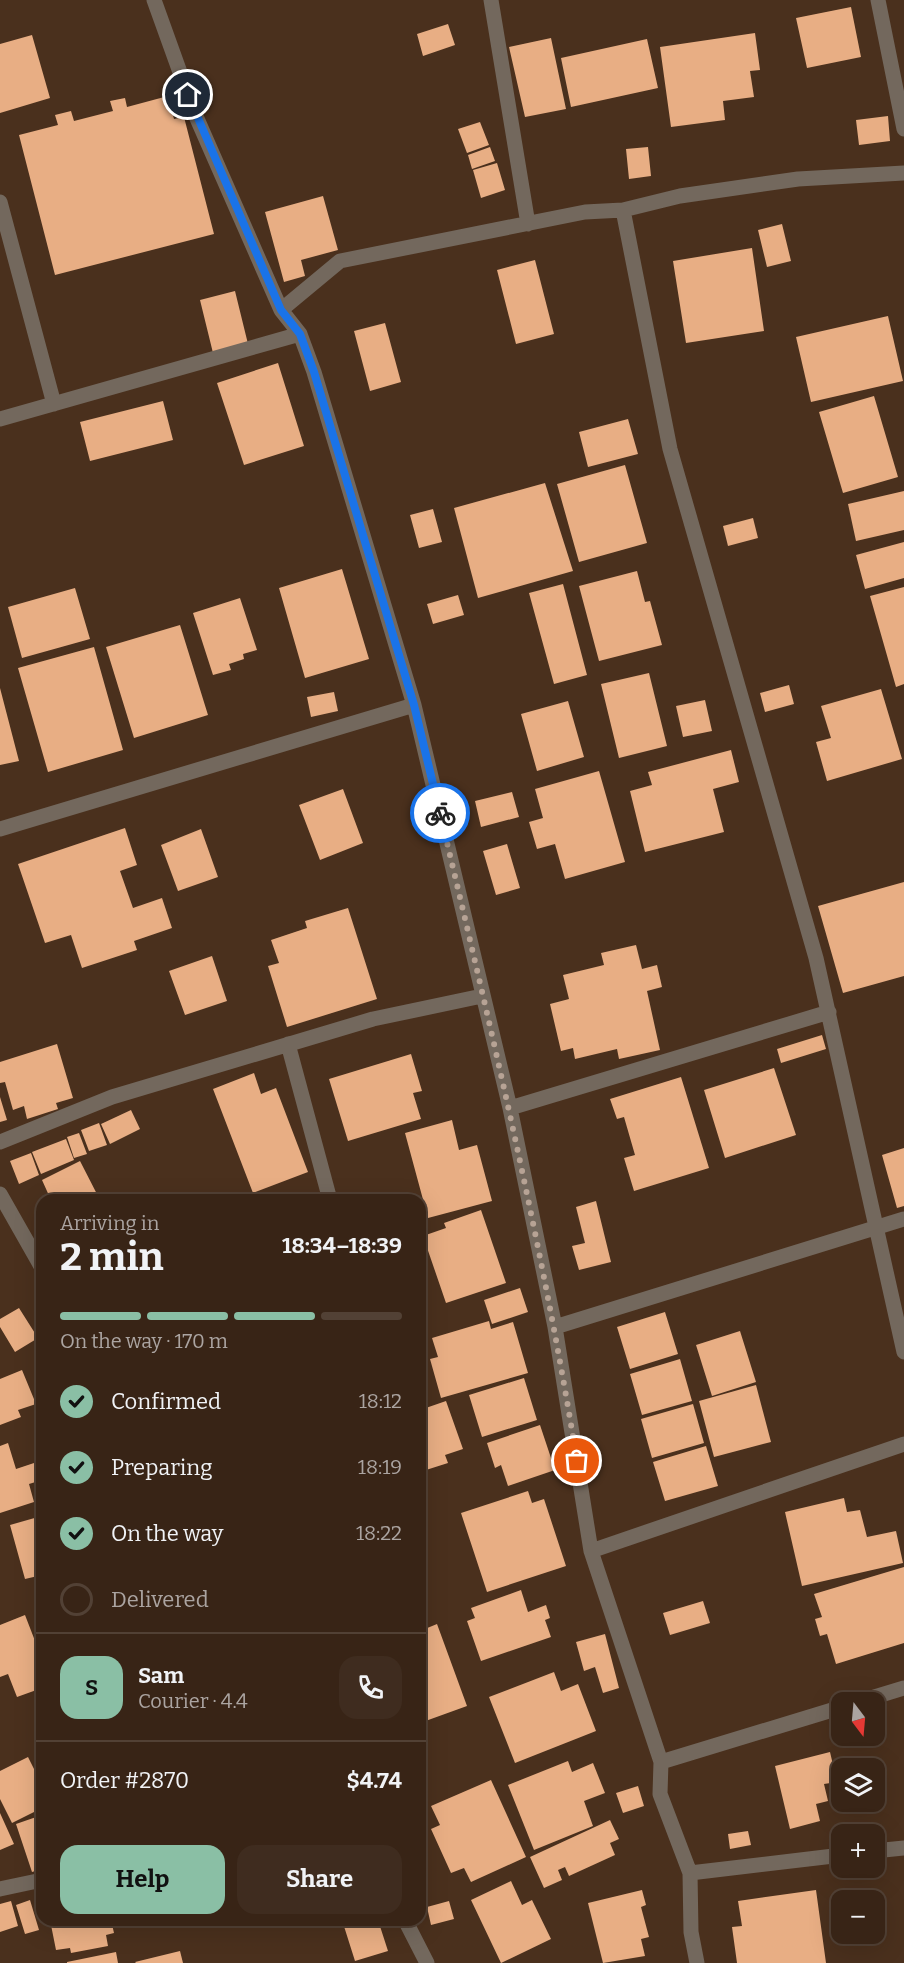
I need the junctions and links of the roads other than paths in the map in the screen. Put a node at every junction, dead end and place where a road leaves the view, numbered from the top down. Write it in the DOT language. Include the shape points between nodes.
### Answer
graph roads {
  1 [pos="154,0"];
  2 [pos="490,0"];
  3 [pos="878,0"];
  4 [pos="904,129"];
  5 [pos="904,173"];
  6 [pos="0,202"];
  7 [pos="623,210"];
  8 [pos="528,224"];
  9 [pos="281,310"];
  10 [pos="300,334"];
  11 [pos="54,404"];
  12 [pos="0,419"];
  13 [pos="414,705"];
  14 [pos="0,829"];
  15 [pos="482,996"];
  16 [pos="829,1012"];
  17 [pos="288,1044"];
  18 [pos="510,1108"];
  19 [pos="0,1142"];
  20 [pos="0,1194"];
  21 [pos="328,1194"];
  22 [pos="904,1219"];
  23 [pos="877,1225"];
  24 [pos="36,1257"];
  25 [pos="555,1327"];
  26 [pos="904,1352"];
  27 [pos="904,1444"];
  28 [pos="591,1551"];
  29 [pos="904,1689"];
  30 [pos="885,1694"];
  31 [pos="831,1710"];
  32 [pos="661,1762"];
  33 [pos="904,1848"];
  34 [pos="885,1850"];
  35 [pos="831,1856"];
  36 [pos="690,1873"];
  37 [pos="36,1881"];
  38 [pos="0,1889"];
  39 [pos="408,1926"];
  40 [pos="427,1963"];
  41 [pos="698,1963"];
  1 -- 9 [label="street" via="195,114"];
  2 -- 8 [label="street"];
  3 -- 4 [label="street"];
  5 -- 7 [label="street" via="798,179 680,196"];
  6 -- 11 [label="street"];
  7 -- 8 [label="street" via="585,212"];
  7 -- 16 [label="street" via="670,449"];
  8 -- 9 [label="street" via="340,261"];
  9 -- 10 [label="street"];
  10 -- 11 [label="street"];
  10 -- 13 [label="street"];
  11 -- 12 [label="street"];
  13 -- 14 [label="street"];
  13 -- 15 [label="street"];
  15 -- 17 [label="street" via="373,1019"];
  15 -- 18 [label="street"];
  16 -- 18 [label="street"];
  16 -- 23 [label="street"];
  17 -- 19 [label="street" via="112,1097"];
  17 -- 21 [label="street"];
  18 -- 25 [label="street"];
  20 -- 24 [label="street"];
  22 -- 23 [label="street"];
  23 -- 25 [label="street"];
  23 -- 26 [label="street"];
  25 -- 28 [label="street"];
  27 -- 28 [label="street"];
  28 -- 32 [label="street"];
  29 -- 30 [label="street"];
  31 -- 32 [label="street"];
  32 -- 36 [label="street" via="660,1794"];
  33 -- 34 [label="street"];
  35 -- 36 [label="street"];
  36 -- 41 [label="street" via="691,1932"];
  37 -- 38 [label="street"];
  39 -- 40 [label="street"];
}
